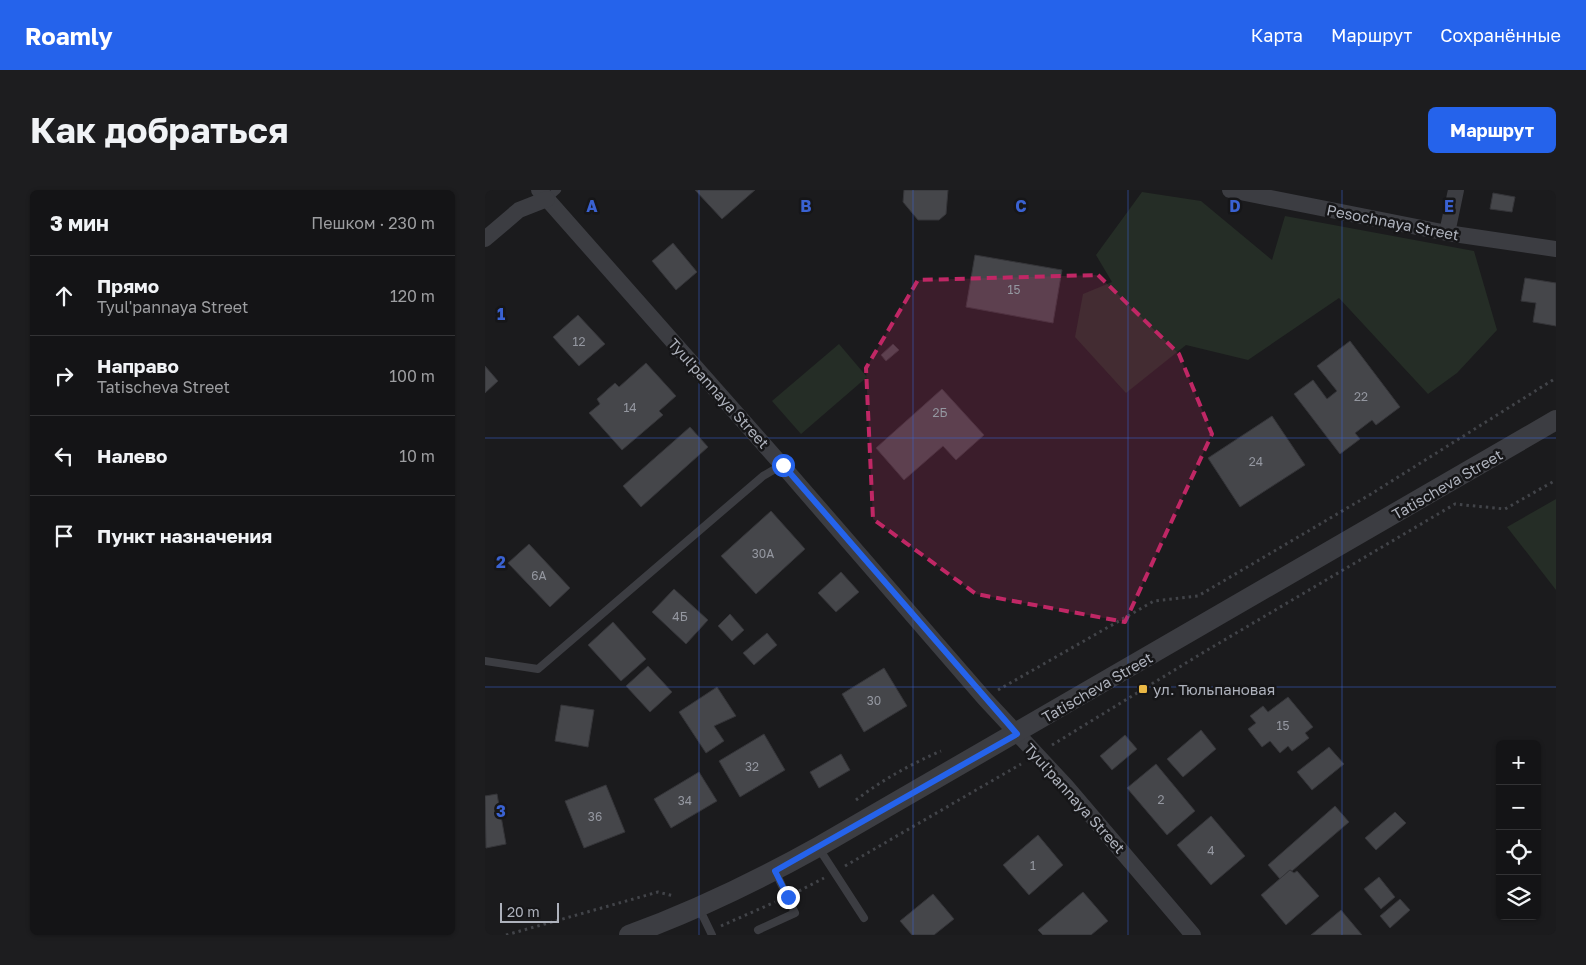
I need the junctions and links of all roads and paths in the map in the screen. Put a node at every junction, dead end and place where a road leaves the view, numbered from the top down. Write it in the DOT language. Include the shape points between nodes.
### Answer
graph roads {
  1 [pos="1230,190"];
  2 [pos="1456,190"];
  3 [pos="547,193"];
  4 [pos="1447,233"];
  5 [pos="485,239"];
  6 [pos="1556,249"];
  7 [pos="1556,378"];
  8 [pos="1556,420"];
  9 [pos="783,465"];
  10 [pos="1556,480"];
  11 [pos="485,661"];
  12 [pos="984,698"];
  13 [pos="1017,734"];
  14 [pos="945,750"];
  15 [pos="1038,754"];
  16 [pos="851,804"];
  17 [pos="818,848"];
  18 [pos="775,871"];
  19 [pos="835,872"];
  20 [pos="788,897"];
  21 [pos="681,898"];
  22 [pos="699,908"];
  23 [pos="864,918"];
  24 [pos="758,930"];
  25 [pos="650,932"];
  26 [pos="711,933"];
  27 [pos="506,935"];
  28 [pos="629,935"];
  29 [pos="1193,935"];
  1 -- 4 [label="street, Pesochnaya Street"];
  2 -- 4 [label="street"];
  3 -- 5 [label="street" via="519,210"];
  3 -- 9 [label="street, Tyul'pannaya Street"];
  4 -- 6 [label="street, Pesochnaya Street"];
  7 -- 12 [label="path" via="1371,494 1198,596 1154,601"];
  8 -- 13 [label="street, Tatischeva Street"];
  9 -- 11 [label="lane" via="763,476 538,669"];
  9 -- 12 [label="street, Tyul'pannaya Street"];
  10 -- 15 [label="path" via="1505,509 1455,504"];
  12 -- 13 [label="street, Tyul'pannaya Street"];
  13 -- 15 [label="street, Tyul'pannaya Street"];
  13 -- 17 [label="street, Tatischeva Street"];
  14 -- 16 [label="path" via="872,788"];
  15 -- 19 [label="path"];
  15 -- 29 [label="street, Tyul'pannaya Street"];
  17 -- 18 [label="street, Tatischeva Street"];
  17 -- 19 [label="lane"];
  18 -- 20 [label="lane"];
  18 -- 22 [label="street, Tatischeva Street"];
  19 -- 20 [label="path"];
  19 -- 23 [label="lane"];
  20 -- 24 [label="lane" via="795,913"];
  20 -- 26 [label="path"];
  21 -- 27 [label="path" via="658,892"];
  22 -- 25 [label="street, Tatischeva Street"];
  22 -- 26 [label="lane"];
  25 -- 28 [label="street, Tatischeva Street"];
}
